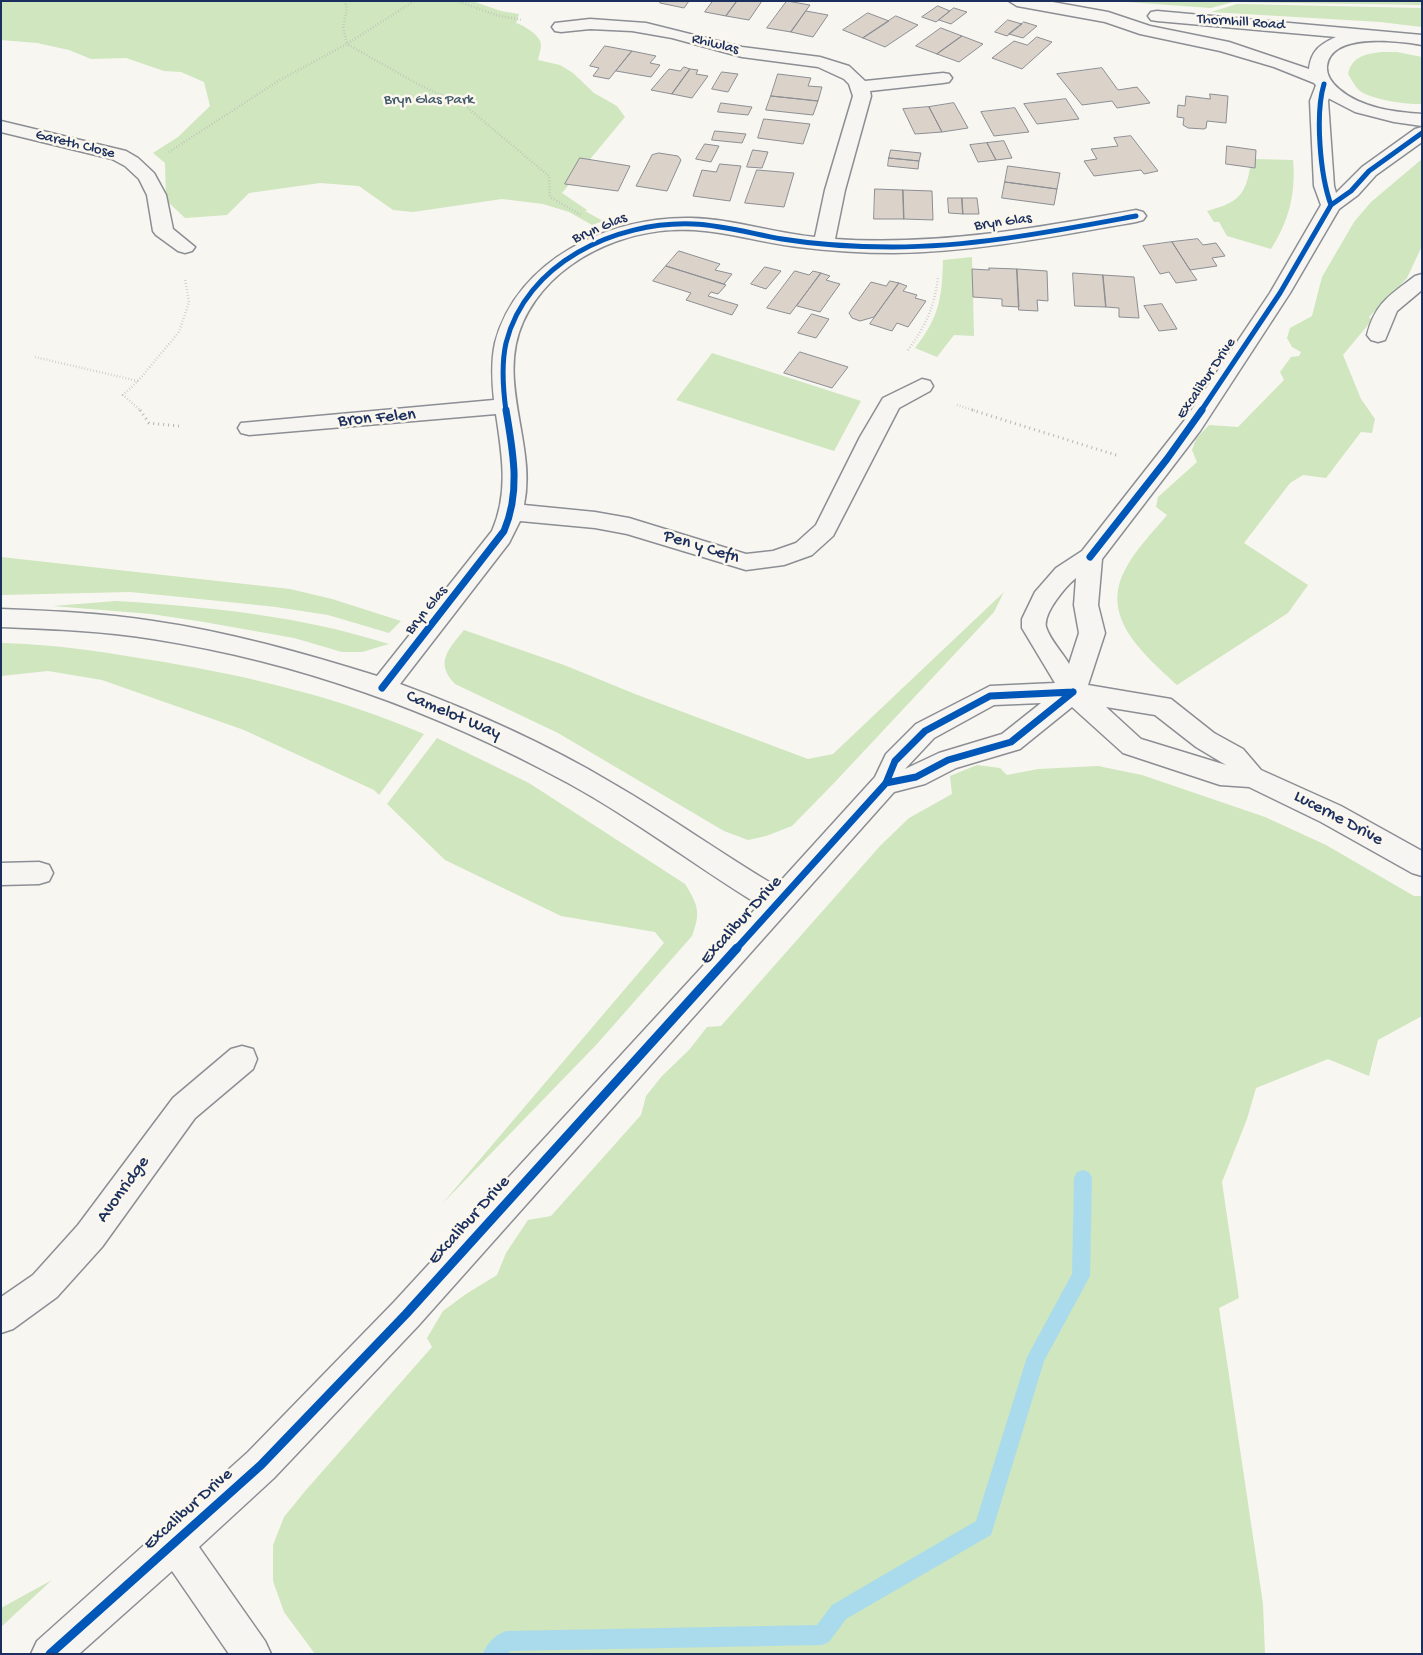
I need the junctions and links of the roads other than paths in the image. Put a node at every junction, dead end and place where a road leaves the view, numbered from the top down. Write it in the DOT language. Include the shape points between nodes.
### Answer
graph roads {
  1 [pos="1017,1"];
  2 [pos="1108,17"];
  3 [pos="561,27"];
  4 [pos="1375,35"];
  5 [pos="1422,40"];
  6 [pos="943,78"];
  7 [pos="1323,82"];
  8 [pos="861,87"];
  9 [pos="1422,120"];
  10 [pos="1,126"];
  11 [pos="1422,133"];
  12 [pos="1331,205"];
  13 [pos="1136,216"];
  14 [pos="824,243"];
  15 [pos="185,247"];
  16 [pos="1422,280"];
  17 [pos="1378,335"];
  18 [pos="922,386"];
  19 [pos="505,406"];
  20 [pos="249,428"];
  21 [pos="512,512"];
  22 [pos="1090,557"];
  23 [pos="1,618"];
  24 [pos="382,688"];
  25 [pos="1073,692"];
  26 [pos="1252,777"];
  27 [pos="886,783"];
  28 [pos="1419,859"];
  29 [pos="39,872"];
  30 [pos="1,874"];
  31 [pos="778,902"];
  32 [pos="242,1059"];
  33 [pos="1,1317"];
  34 [pos="175,1544"];
  35 [pos="50,1654"];
  36 [pos="252,1654"];
  1 -- 2 [label="street, Thornhill Road"];
  2 -- 4 [label="street, Thornhill Road" via="1151,16"];
  2 -- 7 [label="street, Thornhill Road" via="1146,30 1252,53"];
  3 -- 8 [label="street, Rhiwlas" via="626,25 675,34 739,52 819,62 844,70"];
  4 -- 5 [label="street, Thornhill Road"];
  4 -- 7 [label="street, Thornhill Road" via="1339,42 1326,49 1318,64"];
  6 -- 8 [label="street"];
  7 -- 9 [label="street, Thornhill Road" via="1354,106 1376,114"];
  7 -- 12 [label="street" via="1319,101 1324,186"];
  8 -- 14 [label="street" via="862,96"];
  10 -- 15 [label="street, Gareth Close" via="132,161 151,180 156,191 163,231"];
  11 -- 12 [label="street, Excalibur Drive" via="1369,171 1351,191"];
  12 -- 22 [label="street, Excalibur Drive" via="1232,369"];
  13 -- 14 [label="street, Bryn Glas" via="937,245 895,247"];
  14 -- 19 [label="street, Bryn Glas" via="684,224 639,228 592,245 546,275 516,316 504,347"];
  16 -- 17 [label="street" via="1394,299 1380,322"];
  18 -- 21 [label="street, Pen y Cefn" via="891,403 870,437 825,530 804,549 775,559 746,562 629,526"];
  19 -- 20 [label="street, Bron Felen"];
  19 -- 21 [label="street, Bryn Glas" via="514,458"];
  21 -- 24 [label="street, Bryn Glas" via="501,537 480,567"];
  22 -- 25 [label="street" via="1086,605 1092,633"];
  22 -- 25 [label="street, Excalibur Drive" via="1059,580 1044,598 1034,619 1034,628"];
  23 -- 24 [label="street, Camelot Way" via="133,628 207,639 329,669"];
  24 -- 31 [label="street, Camelot Way" via="448,711 579,776"];
  25 -- 26 [label="street, Lucerne Drive" via="1132,746 1220,776"];
  25 -- 26 [label="street, Lucerne Drive" via="1162,706 1205,740 1234,756"];
  25 -- 27 [label="street" via="1011,742 948,760 916,777"];
  25 -- 27 [label="street, Excalibur Drive" via="990,696 925,731 895,760"];
  26 -- 28 [label="street, Lucerne Drive"];
  27 -- 31 [label="street, Excalibur Drive"];
  29 -- 30 [label="street"];
  31 -- 34 [label="street, Excalibur Drive" via="406,1314 261,1464"];
  32 -- 33 [label="street, Avonridge" via="184,1108 90,1236 46,1286"];
  34 -- 35 [label="street, Excalibur Drive"];
  34 -- 36 [label="street"];
}
